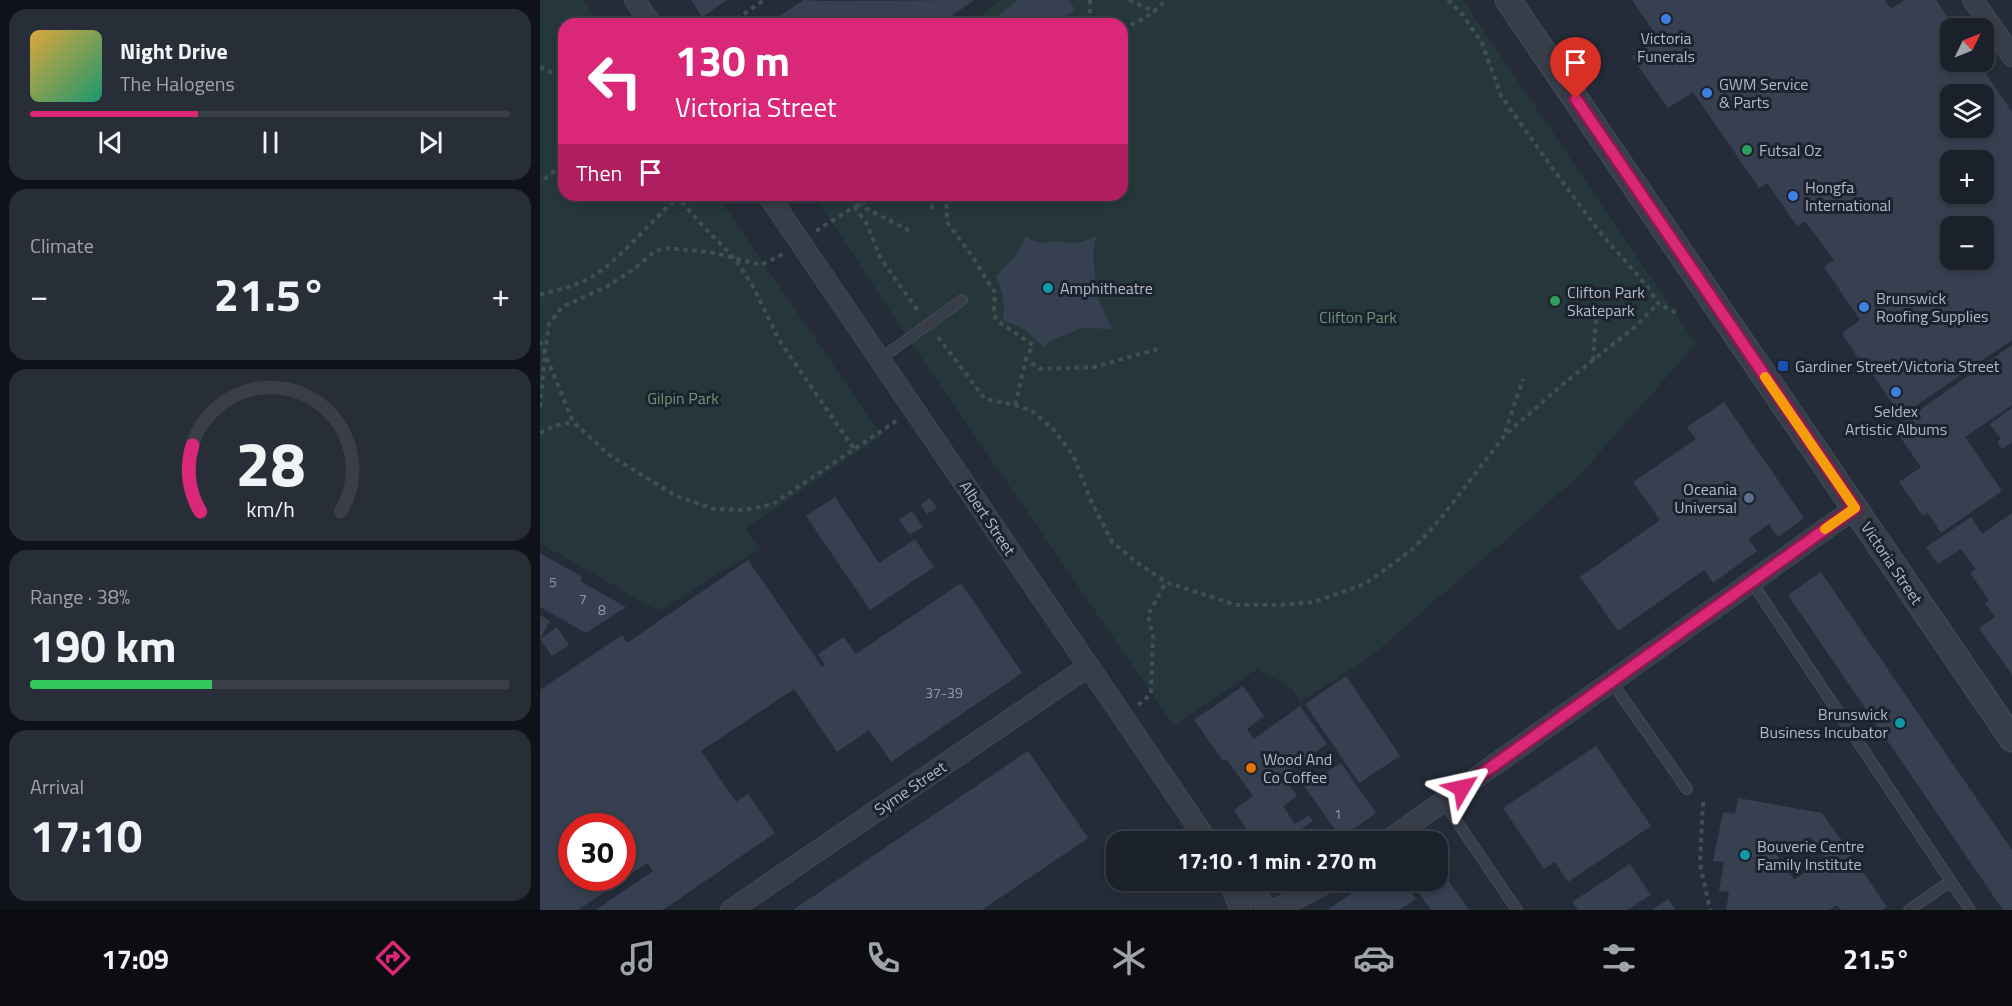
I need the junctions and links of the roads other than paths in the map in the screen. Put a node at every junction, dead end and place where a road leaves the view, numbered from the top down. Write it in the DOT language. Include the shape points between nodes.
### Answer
graph roads {
  1 [pos="635,0"];
  2 [pos="1973,0"];
  3 [pos="1511,1"];
  4 [pos="647,18"];
  5 [pos="2012,56"];
  6 [pos="772,201"];
  7 [pos="962,300"];
  8 [pos="880,359"];
  9 [pos="1855,508"];
  10 [pos="1751,581"];
  11 [pos="1089,666"];
  12 [pos="1611,681"];
  13 [pos="2012,739"];
  14 [pos="1687,789"];
  15 [pos="1443,801"];
  16 [pos="1200,831"];
  17 [pos="1401,831"];
  18 [pos="1951,881"];
  19 [pos="1233,891"];
  20 [pos="1253,891"];
  21 [pos="1308,891"];
  22 [pos="1320,891"];
  23 [pos="1269,908"];
  24 [pos="731,910"];
  25 [pos="1241,910"];
  26 [pos="1302,910"];
  27 [pos="1517,910"];
  28 [pos="1909,910"];
  29 [pos="1970,910"];
  1 -- 4 [label="street"];
  2 -- 5 [label="street"];
  3 -- 9 [label="street, Victoria Street"];
  6 -- 8 [label="street, Albert Street"];
  7 -- 8 [label="lane"];
  8 -- 11 [label="street, Albert Street"];
  9 -- 10 [label="street"];
  9 -- 13 [label="street, Victoria Street"];
  10 -- 12 [label="street"];
  10 -- 18 [label="lane"];
  11 -- 16 [label="street, Albert Street"];
  11 -- 24 [label="street, Syme Street"];
  12 -- 14 [label="lane"];
  12 -- 15 [label="street"];
  15 -- 17 [label="street"];
  15 -- 27 [label="lane"];
  18 -- 28 [label="lane"];
  18 -- 29 [label="lane"];
  19 -- 25 [label="street"];
  20 -- 23 [label="street"];
  21 -- 23 [label="street"];
  22 -- 26 [label="street"];
}
